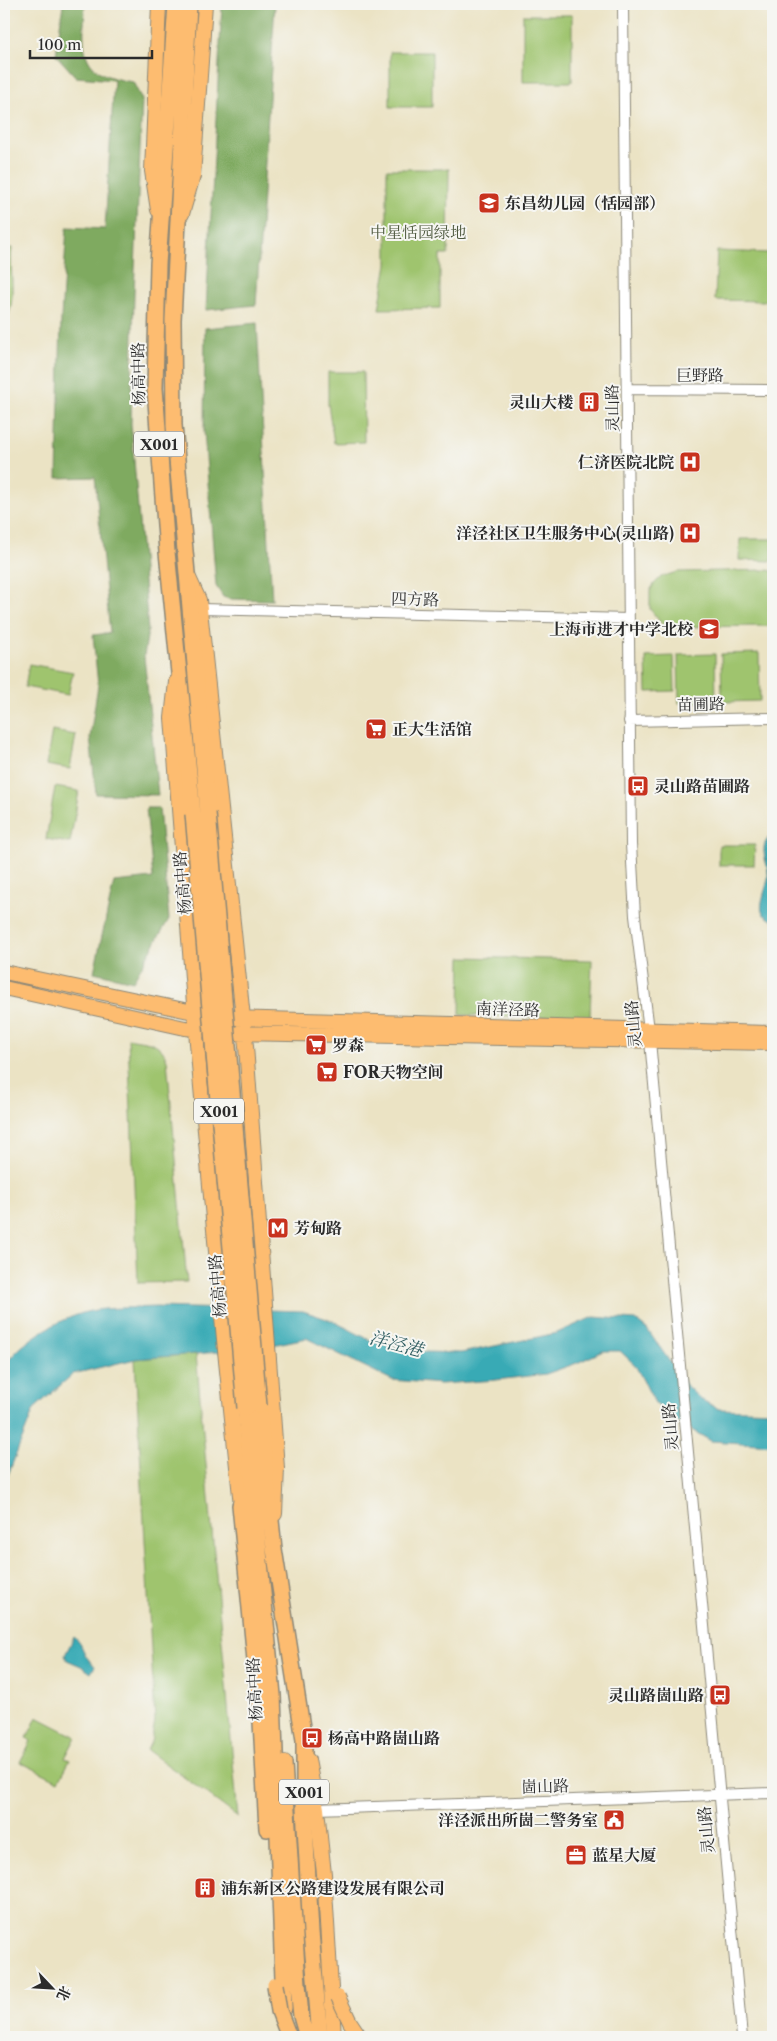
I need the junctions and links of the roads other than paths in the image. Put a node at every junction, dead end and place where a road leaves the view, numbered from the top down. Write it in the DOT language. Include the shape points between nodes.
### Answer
graph roads {
  1 [pos="159,4"];
  2 [pos="176,4"];
  3 [pos="189,4"];
  4 [pos="205,4"];
  5 [pos="623,4"];
  6 [pos="161,224"];
  7 [pos="177,229"];
  8 [pos="627,389"];
  9 [pos="773,390"];
  10 [pos="186,570"];
  11 [pos="200,609"];
  12 [pos="629,619"];
  13 [pos="178,664"];
  14 [pos="773,718"];
  15 [pos="629,720"];
  16 [pos="200,813"];
  17 [pos="4,972"];
  18 [pos="4,988"];
  19 [pos="195,1008"];
  20 [pos="242,1019"];
  21 [pos="196,1029"];
  22 [pos="773,1033"];
  23 [pos="244,1034"];
  24 [pos="649,1036"];
  25 [pos="773,1043"];
  26 [pos="252,1407"];
  27 [pos="240,1504"];
  28 [pos="274,1549"];
  29 [pos="273,1695"];
  30 [pos="304,1740"];
  31 [pos="275,1758"];
  32 [pos="773,1793"];
  33 [pos="718,1795"];
  34 [pos="317,1808"];
  35 [pos="328,1954"];
  36 [pos="285,2018"];
  37 [pos="281,2037"];
  38 [pos="287,2037"];
  39 [pos="307,2037"];
  40 [pos="320,2037"];
  41 [pos="334,2037"];
  42 [pos="360,2037"];
  43 [pos="742,2037"];
  1 -- 6 [label="main road, X001" via="152,171"];
  2 -- 6 [label="highway, 杨高中路 / X001"];
  3 -- 7 [label="highway, 杨高中路 / X001"];
  4 -- 7 [label="main road, 杨高中路 / X001" via="193,176"];
  5 -- 8 [label="street, 灵山路"];
  6 -- 13 [label="highway, 杨高中路 / X001" via="155,388"];
  7 -- 10 [label="highway, 杨高中路 / X001" via="173,320 174,425"];
  8 -- 9 [label="street, 巨野路"];
  8 -- 12 [label="street, 灵山路"];
  10 -- 11 [label="main road, 杨高中路 / X001"];
  10 -- 16 [label="highway, 杨高中路 / X001"];
  11 -- 12 [label="street, 四方路"];
  11 -- 20 [label="main road, 杨高中路 / X001"];
  12 -- 15 [label="street, 灵山路"];
  13 -- 16 [label="highway, 杨高中路"];
  13 -- 19 [label="main road, X001" via="172,718"];
  14 -- 15 [label="street, 苗圃路"];
  15 -- 24 [label="street, 灵山路" via="632,880"];
  16 -- 26 [label="highway, 杨高中路 / X001, bridge"];
  17 -- 19 [label="main road"];
  18 -- 21 [label="main road"];
  19 -- 20 [label="main road"];
  19 -- 21 [label="main road, 杨高中路"];
  20 -- 23 [label="main road, 杨高中路 / X001"];
  20 -- 24 [label="main road, 南洋泾路"];
  21 -- 23 [label="main road"];
  21 -- 27 [label="main road, 杨高中路 / X001"];
  22 -- 24 [label="main road, 南洋泾路"];
  23 -- 24 [label="main road, 南洋泾路"];
  23 -- 28 [label="main road, 杨高中路 / X001" via="277,1468"];
  24 -- 25 [label="main road, 南洋泾路"];
  24 -- 33 [label="street, 灵山路"];
  26 -- 28 [label="highway, 杨高中路 / X001"];
  26 -- 29 [label="highway, 杨高中路 / X001"];
  27 -- 31 [label="main road, 杨高中路 / X001" via="255,1580"];
  27 -- 38 [label="highway, bridge" via="261,1722 278,2011"];
  28 -- 30 [label="highway, 杨高中路 / X001"];
  29 -- 31 [label="highway, 杨高中路 / X001"];
  29 -- 39 [label="highway" via="286,1780 298,1984"];
  30 -- 34 [label="main road"];
  30 -- 40 [label="highway, 杨高中路 / X001" via="304,1808"];
  31 -- 36 [label="highway, 杨高中路 / X001"];
  32 -- 33 [label="street, 崮山路"];
  33 -- 34 [label="street, 崮山路"];
  33 -- 43 [label="street, 灵山路"];
  34 -- 35 [label="main road, X001"];
  35 -- 41 [label="main road, X001"];
  35 -- 42 [label="main road, bridge" via="338,1997"];
  36 -- 37 [label="highway"];
  36 -- 38 [label="highway, 杨高中路 / X001"];
}
